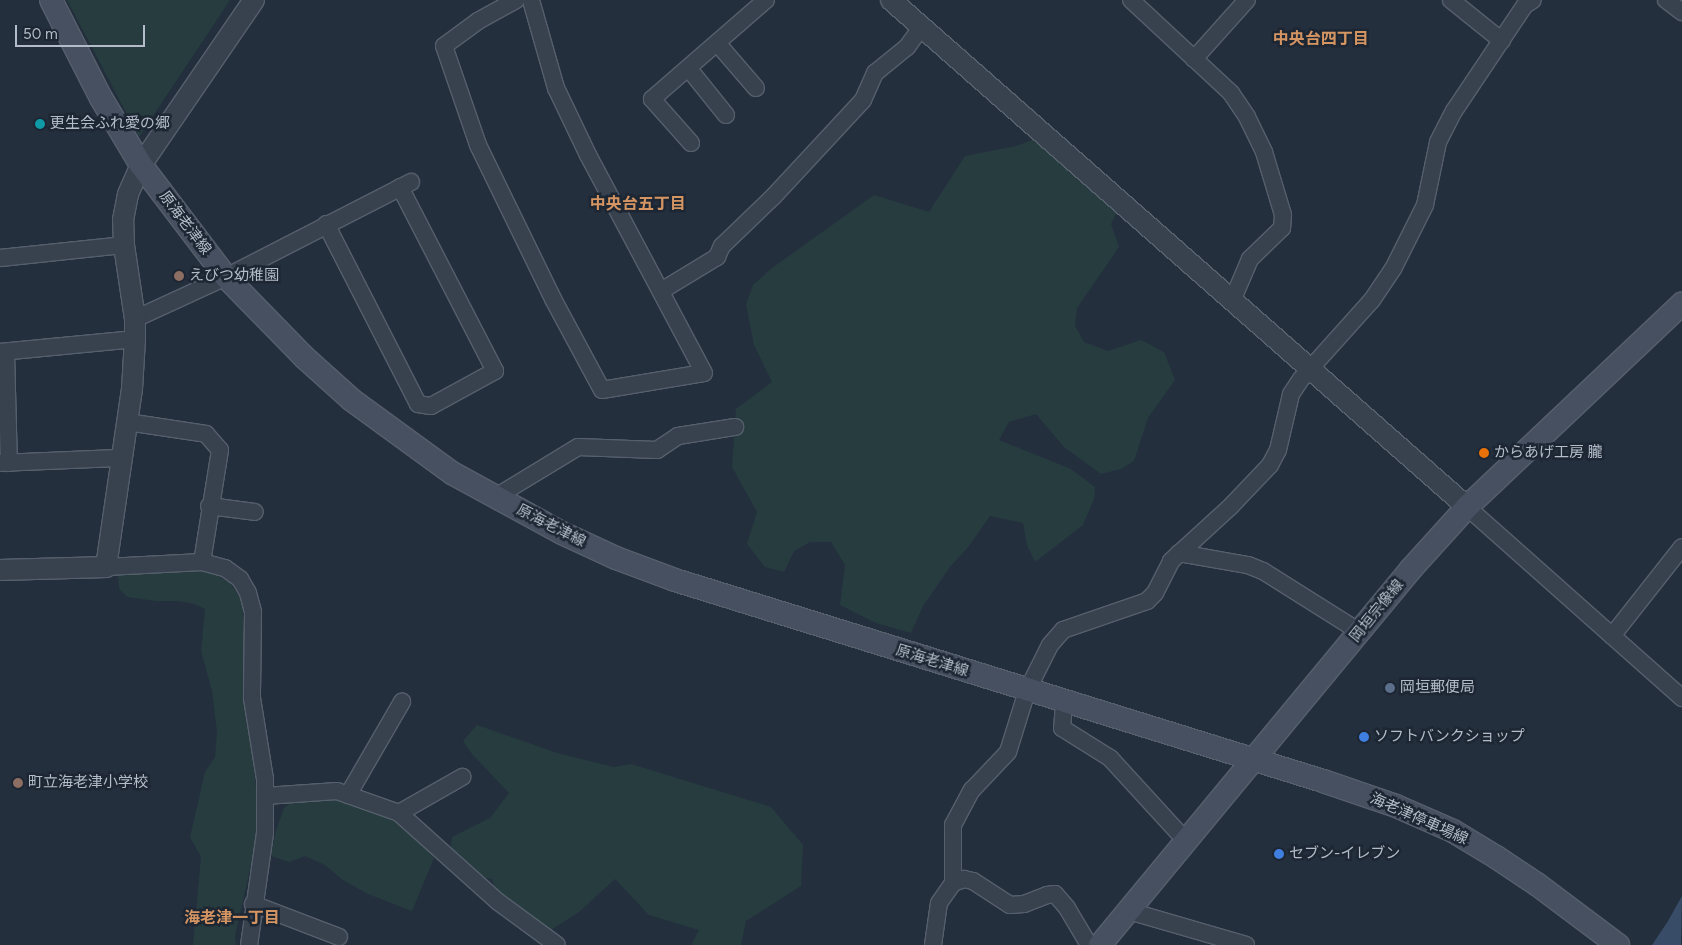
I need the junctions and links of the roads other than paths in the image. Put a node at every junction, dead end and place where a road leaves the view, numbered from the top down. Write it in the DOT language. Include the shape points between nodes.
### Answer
graph roads {
  1 [pos="51,0"];
  2 [pos="254,0"];
  3 [pos="516,0"];
  4 [pos="531,0"];
  5 [pos="766,0"];
  6 [pos="892,0"];
  7 [pos="1131,0"];
  8 [pos="1248,0"];
  9 [pos="1451,0"];
  10 [pos="1666,0"];
  11 [pos="1527,2"];
  12 [pos="1682,12"];
  13 [pos="921,28"];
  14 [pos="1502,41"];
  15 [pos="718,44"];
  16 [pos="1194,59"];
  17 [pos="688,68"];
  18 [pos="756,88"];
  19 [pos="726,116"];
  20 [pos="691,143"];
  21 [pos="141,165"];
  22 [pos="326,224"];
  23 [pos="124,245"];
  24 [pos="0,258"];
  25 [pos="226,276"];
  26 [pos="661,291"];
  27 [pos="1232,300"];
  28 [pos="1679,312"];
  29 [pos="135,319"];
  30 [pos="135,339"];
  31 [pos="3,352"];
  32 [pos="1311,370"];
  33 [pos="127,422"];
  34 [pos="735,427"];
  35 [pos="121,458"];
  36 [pos="5,463"];
  37 [pos="494,498"];
  38 [pos="210,506"];
  39 [pos="1466,507"];
  40 [pos="255,512"];
  41 [pos="1682,547"];
  42 [pos="1179,553"];
  43 [pos="202,562"];
  44 [pos="106,567"];
  45 [pos="0,570"];
  46 [pos="1360,632"];
  47 [pos="1612,636"];
  48 [pos="1027,691"];
  49 [pos="1682,698"];
  50 [pos="402,702"];
  51 [pos="1064,702"];
  52 [pos="1253,759"];
  53 [pos="462,777"];
  54 [pos="348,795"];
  55 [pos="265,796"];
  56 [pos="399,813"];
  57 [pos="1186,841"];
  58 [pos="953,883"];
  59 [pos="254,904"];
  60 [pos="1129,910"];
  61 [pos="338,937"];
  62 [pos="249,945"];
  63 [pos="557,945"];
  64 [pos="933,945"];
  65 [pos="1088,945"];
  66 [pos="1100,945"];
  67 [pos="1246,945"];
  68 [pos="1618,945"];
  1 -- 21 [label="main road, 原海老津線" via="101,98"];
  2 -- 21 [label="street"];
  3 -- 26 [label="street" via="478,21 444,46 478,145 553,299 602,390 704,373"];
  4 -- 26 [label="street" via="556,88"];
  5 -- 15 [label="street"];
  6 -- 13 [label="street"];
  7 -- 16 [label="street"];
  8 -- 16 [label="street"];
  9 -- 14 [label="street"];
  10 -- 12 [label="street"];
  11 -- 14 [label="street"];
  13 -- 26 [label="street" via="906,47 875,73 864,100 722,246 717,257"];
  13 -- 27 [label="street"];
  14 -- 32 [label="street" via="1454,111 1438,142 1425,205 1396,264 1372,300"];
  15 -- 17 [label="street"];
  15 -- 18 [label="street"];
  16 -- 27 [label="street" via="1231,93 1247,117 1264,152 1283,215 1282,228 1250,259"];
  17 -- 19 [label="street"];
  17 -- 20 [label="street" via="652,99"];
  21 -- 23 [label="street" via="128,194 123,220"];
  21 -- 25 [label="main road, 原海老津線"];
  22 -- 22 [label="street" via="405,185 495,371 431,406 418,404"];
  22 -- 25 [label="street"];
  23 -- 24 [label="street"];
  23 -- 29 [label="street"];
  25 -- 29 [label="street"];
  25 -- 37 [label="main road, 原海老津線" via="304,357 352,400 411,445"];
  27 -- 32 [label="street"];
  28 -- 39 [label="main road, 岡垣宗像線"];
  29 -- 30 [label="street"];
  30 -- 31 [label="street"];
  30 -- 33 [label="street"];
  31 -- 36 [label="street"];
  32 -- 39 [label="street"];
  32 -- 42 [label="street" via="1291,394 1278,450 1270,465"];
  33 -- 35 [label="street"];
  33 -- 38 [label="street" via="206,434 220,450"];
  34 -- 37 [label="street" via="678,436 657,450 578,447"];
  35 -- 36 [label="street"];
  35 -- 44 [label="street"];
  37 -- 48 [label="main road, 原海老津線" via="571,538 667,577"];
  38 -- 40 [label="street"];
  38 -- 43 [label="street"];
  39 -- 46 [label="main road, 岡垣宗像線"];
  39 -- 47 [label="street"];
  41 -- 47 [label="street"];
  42 -- 46 [label="street" via="1248,565 1263,571"];
  42 -- 48 [label="street" via="1147,601 1063,630 1050,645"];
  43 -- 44 [label="street"];
  43 -- 55 [label="street" via="225,568 240,579 254,612 252,698"];
  44 -- 45 [label="street"];
  46 -- 52 [label="main road, 岡垣宗像線"];
  47 -- 49 [label="street"];
  48 -- 51 [label="main road, 原海老津線"];
  48 -- 58 [label="street" via="1008,752 972,790 953,825"];
  50 -- 54 [label="street"];
  51 -- 52 [label="main road, 原海老津線"];
  51 -- 57 [label="street" via="1062,728 1110,758"];
  52 -- 57 [label="main road, 岡垣宗像線"];
  52 -- 68 [label="main road, 海老津停車場線" via="1404,809 1453,832 1538,885"];
  53 -- 56 [label="street"];
  54 -- 55 [label="street" via="337,791"];
  54 -- 56 [label="street"];
  55 -- 59 [label="street" via="265,833"];
  56 -- 63 [label="street" via="497,901"];
  57 -- 60 [label="main road, 岡垣宗像線"];
  58 -- 64 [label="street" via="939,903"];
  58 -- 65 [label="street" via="964,879 973,881 1010,905 1055,894"];
  59 -- 61 [label="street"];
  59 -- 62 [label="street"];
  60 -- 66 [label="main road, 岡垣宗像線"];
  60 -- 67 [label="street"];
}
